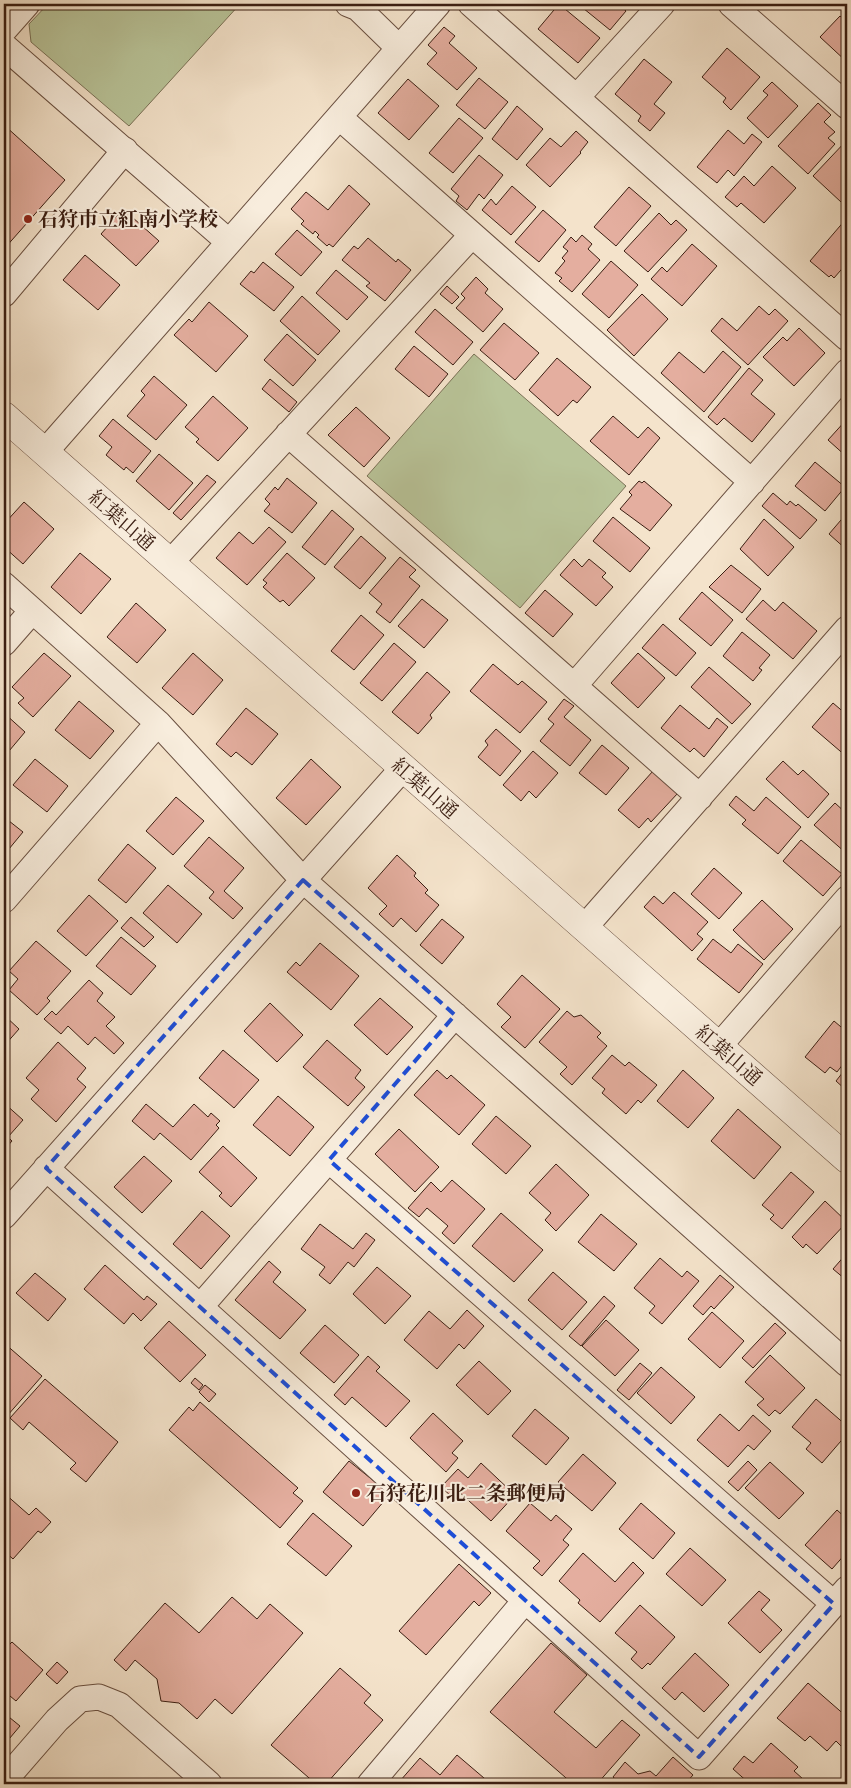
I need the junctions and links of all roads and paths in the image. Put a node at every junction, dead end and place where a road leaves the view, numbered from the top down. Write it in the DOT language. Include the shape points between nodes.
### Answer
graph roads {
  1 [pos="27,4"];
  2 [pos="348,4"];
  3 [pos="438,4"];
  4 [pos="471,4"];
  5 [pos="662,4"];
  6 [pos="731,4"];
  7 [pos="4,30"];
  8 [pos="4,46"];
  9 [pos="399,48"];
  10 [pos="577,97"];
  11 [pos="847,106"];
  12 [pos="339,117"];
  13 [pos="125,150"];
  14 [pos="472,235"];
  15 [pos="228,242"];
  16 [pos="4,294"];
  17 [pos="847,338"];
  18 [pos="847,372"];
  19 [pos="4,416"];
  20 [pos="288,434"];
  21 [pos="44,452"];
  22 [pos="752,482"];
  23 [pos="170,563"];
  24 [pos="4,585"];
  25 [pos="32,611"];
  26 [pos="847,630"];
  27 [pos="4,643"];
  28 [pos="574,686"];
  29 [pos="158,722"];
  30 [pos="403,768"];
  31 [pos="700,797"];
  32 [pos="303,880"];
  33 [pos="4,900"];
  34 [pos="845,905"];
  35 [pos="584,928"];
  36 [pos="455,1015"];
  37 [pos="719,1046"];
  38 [pos="847,1159"];
  39 [pos="329,1160"];
  40 [pos="46,1168"];
  41 [pos="4,1216"];
  42 [pos="200,1307"];
  43 [pos="847,1364"];
  44 [pos="841,1596"];
  45 [pos="524,1602"];
  46 [pos="4,1781"];
  47 [pos="210,1784"];
  48 [pos="370,1784"];
  1 -- 7 [label="street"];
  2 -- 9 [label="street" via="358,8"];
  3 -- 9 [label="street"];
  4 -- 10 [label="street"];
  5 -- 10 [label="street"];
  6 -- 11 [label="street"];
  8 -- 13 [label="street"];
  9 -- 12 [label="street"];
  10 -- 17 [label="street"];
  12 -- 14 [label="street"];
  12 -- 15 [label="street"];
  13 -- 15 [label="street"];
  13 -- 16 [label="street"];
  14 -- 20 [label="street"];
  14 -- 22 [label="street"];
  15 -- 21 [label="street"];
  18 -- 22 [label="street"];
  19 -- 21 [label="street, 紅葉山通"];
  20 -- 23 [label="street"];
  20 -- 28 [label="street"];
  21 -- 23 [label="street, 紅葉山通"];
  22 -- 28 [label="street"];
  23 -- 30 [label="street, 紅葉山通"];
  24 -- 25 [label="street"];
  25 -- 27 [label="street"];
  25 -- 29 [label="street"];
  26 -- 31 [label="street"];
  28 -- 31 [label="street"];
  29 -- 32 [label="street"];
  29 -- 33 [label="street"];
  30 -- 32 [label="street"];
  30 -- 35 [label="street, 紅葉山通"];
  31 -- 35 [label="street"];
  32 -- 36 [label="street"];
  32 -- 40 [label="street"];
  34 -- 37 [label="street"];
  35 -- 37 [label="street, 紅葉山通"];
  36 -- 39 [label="street"];
  36 -- 43 [label="street"];
  37 -- 38 [label="street, 紅葉山通"];
  39 -- 42 [label="street"];
  39 -- 44 [label="street"];
  40 -- 41 [label="street"];
  40 -- 42 [label="street"];
  42 -- 45 [label="street"];
  44 -- 45 [label="street" via="699,1757"];
  45 -- 48 [label="street"];
  46 -- 47 [label="street" via="57,1720 80,1699 99,1697 119,1705"];
}
